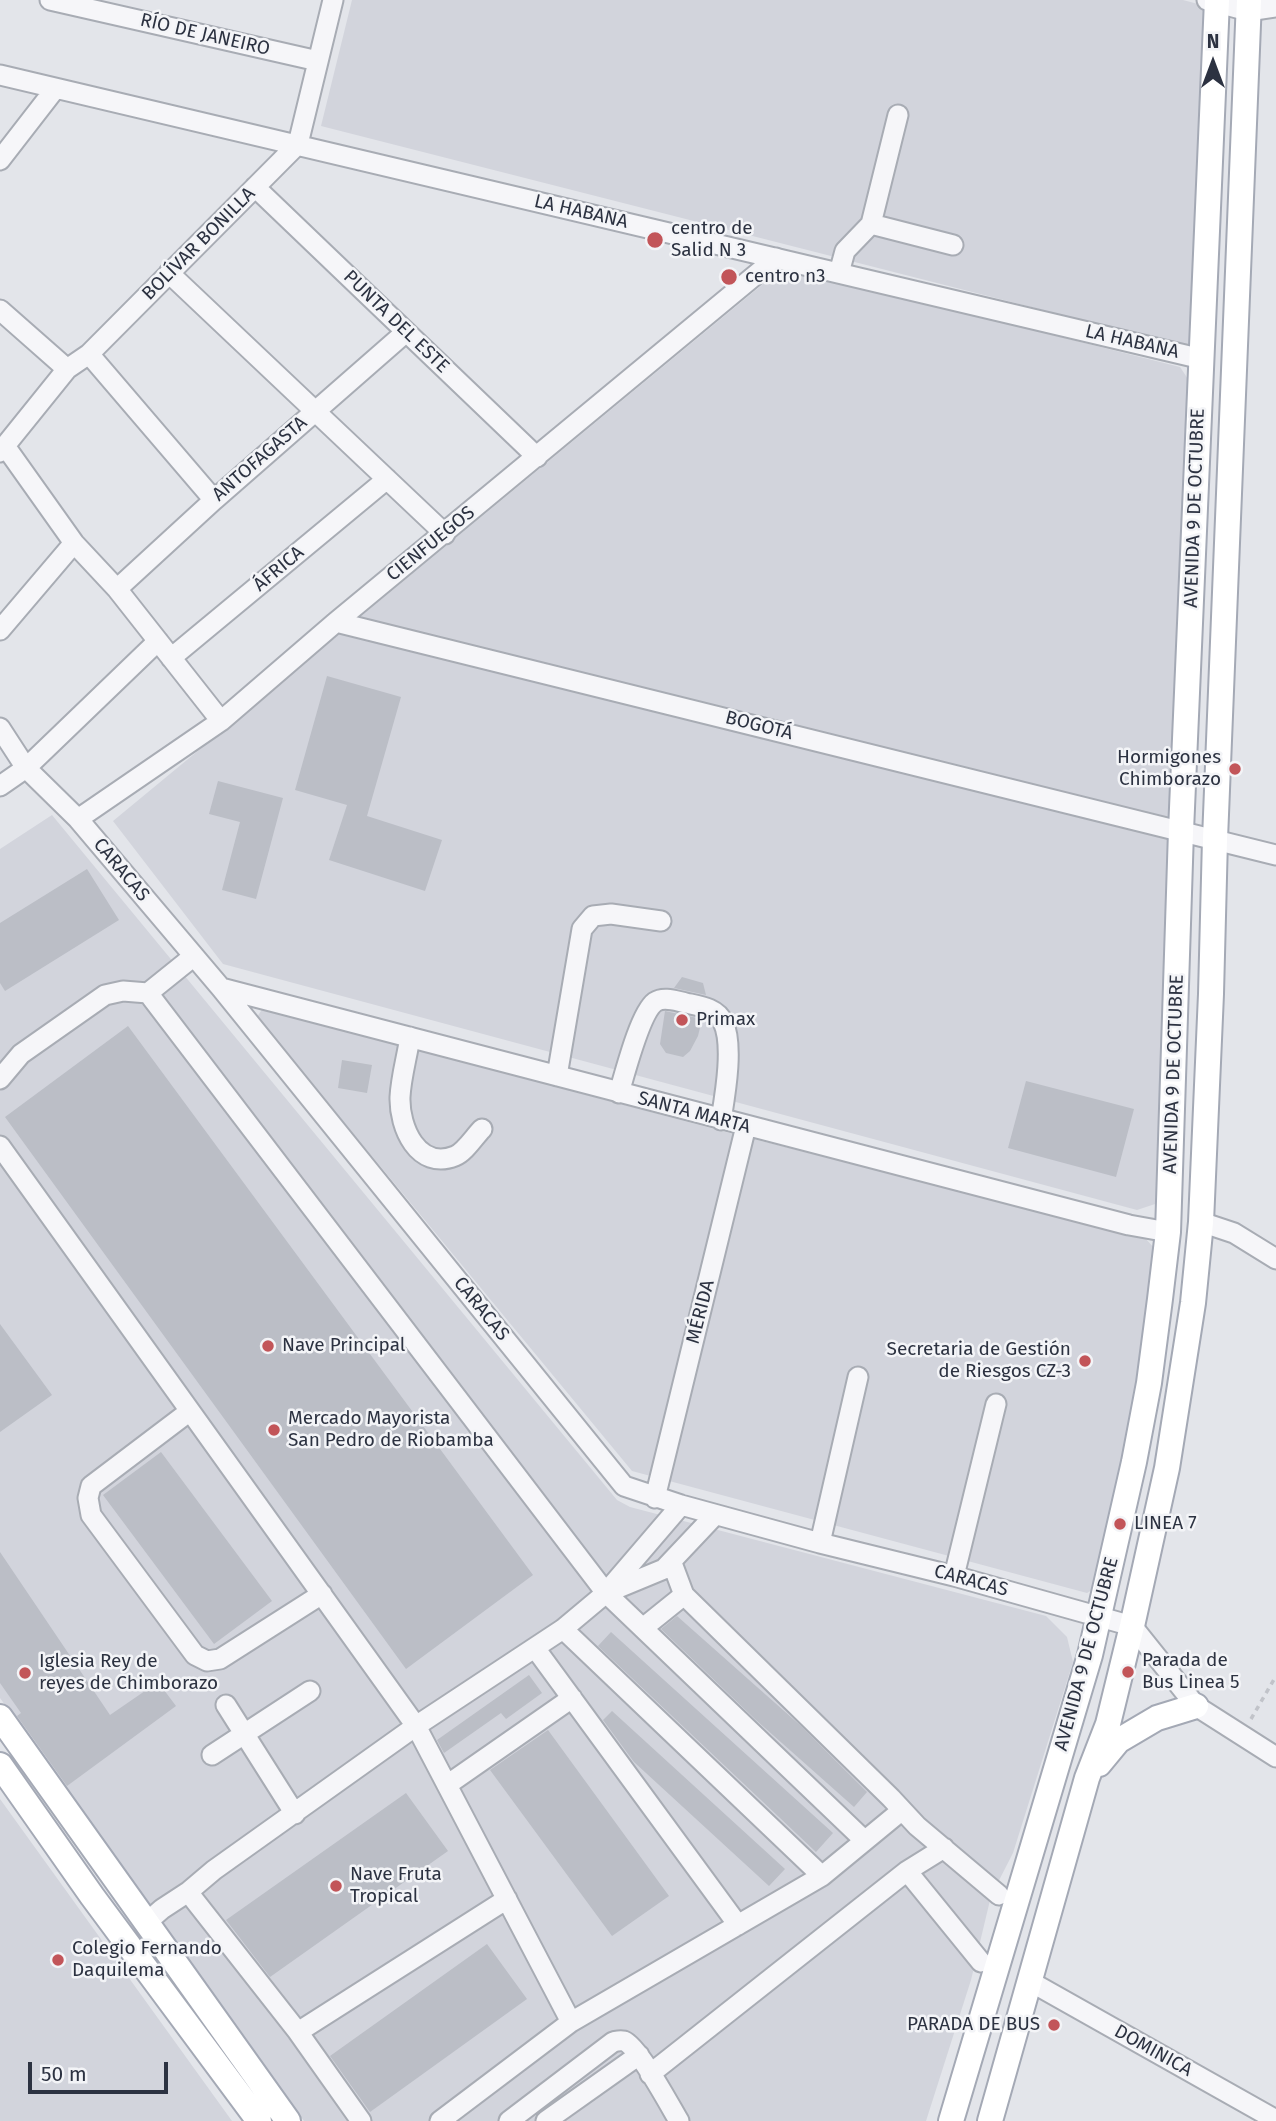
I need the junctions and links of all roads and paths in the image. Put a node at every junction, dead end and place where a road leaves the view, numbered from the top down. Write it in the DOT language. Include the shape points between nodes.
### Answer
graph roads {
  1 [pos="51,0"];
  2 [pos="333,0"];
  3 [pos="1271,0"];
  4 [pos="1213,1"];
  5 [pos="1249,5"];
  6 [pos="1276,5"];
  7 [pos="318,61"];
  8 [pos="0,75"];
  9 [pos="55,89"];
  10 [pos="898,115"];
  11 [pos="298,144"];
  12 [pos="0,160"];
  13 [pos="255,187"];
  14 [pos="871,224"];
  15 [pos="953,244"];
  16 [pos="776,258"];
  17 [pos="169,273"];
  18 [pos="839,273"];
  19 [pos="0,310"];
  20 [pos="406,332"];
  21 [pos="89,354"];
  22 [pos="1202,359"];
  23 [pos="67,369"];
  24 [pos="315,411"];
  25 [pos="2,449"];
  26 [pos="537,457"];
  27 [pos="387,479"];
  28 [pos="214,500"];
  29 [pos="445,534"];
  30 [pos="74,543"];
  31 [pos="117,589"];
  32 [pos="336,622"];
  33 [pos="0,630"];
  34 [pos="158,641"];
  35 [pos="171,658"];
  36 [pos="221,721"];
  37 [pos="0,728"];
  38 [pos="26,768"];
  39 [pos="0,786"];
  40 [pos="78,819"];
  41 [pos="1181,831"];
  42 [pos="1215,839"];
  43 [pos="1276,855"];
  44 [pos="661,921"];
  45 [pos="194,956"];
  46 [pos="221,988"];
  47 [pos="148,993"];
  48 [pos="411,1037"];
  49 [pos="557,1076"];
  50 [pos="0,1079"];
  51 [pos="619,1093"];
  52 [pos="721,1120"];
  53 [pos="746,1126"];
  54 [pos="482,1129"];
  55 [pos="0,1146"];
  56 [pos="1201,1222"];
  57 [pos="1168,1232"];
  58 [pos="1276,1259"];
  59 [pos="858,1377"];
  60 [pos="996,1404"];
  61 [pos="190,1411"];
  62 [pos="655,1498"];
  63 [pos="681,1505"];
  64 [pos="715,1515"];
  65 [pos="820,1543"];
  66 [pos="672,1563"];
  67 [pos="954,1576"];
  68 [pos="606,1592"];
  69 [pos="322,1594"];
  70 [pos="684,1595"];
  71 [pos="1099,1617"];
  72 [pos="1132,1626"];
  73 [pos="643,1628"];
  74 [pos="563,1629"];
  75 [pos="535,1648"];
  76 [pos="1276,1676"];
  77 [pos="310,1691"];
  78 [pos="572,1698"];
  79 [pos="226,1705"];
  80 [pos="1196,1706"];
  81 [pos="0,1717"];
  82 [pos="416,1726"];
  83 [pos="244,1733"];
  84 [pos="1241,1736"];
  85 [pos="212,1755"];
  86 [pos="1276,1757"];
  87 [pos="0,1765"];
  88 [pos="1087,1778"];
  89 [pos="447,1785"];
  90 [pos="901,1811"];
  91 [pos="295,1814"];
  92 [pos="864,1840"];
  93 [pos="944,1848"];
  94 [pos="908,1871"];
  95 [pos="822,1876"];
  96 [pos="115,1879"];
  97 [pos="188,1892"];
  98 [pos="999,1895"];
  99 [pos="92,1896"];
  100 [pos="507,1899"];
  101 [pos="146,1923"];
  102 [pos="738,1925"];
  103 [pos="981,1962"];
  104 [pos="1031,1983"];
  105 [pos="571,2022"];
  106 [pos="298,2032"];
  107 [pos="639,2054"];
  108 [pos="650,2074"];
  109 [pos="1276,2120"];
  110 [pos="259,2121"];
  111 [pos="288,2121"];
  112 [pos="361,2121"];
  113 [pos="440,2121"];
  114 [pos="509,2121"];
  115 [pos="546,2121"];
  116 [pos="679,2121"];
  117 [pos="951,2121"];
  118 [pos="990,2121"];
  1 -- 7 [label="street, RÍO DE JANEIRO"];
  2 -- 7 [label="street"];
  3 -- 6 [label="street"];
  4 -- 5 [label="street"];
  4 -- 22 [label="main road, AVENIDA 9 DE OCTUBRE"];
  5 -- 6 [label="street"];
  5 -- 42 [label="main road, AVENIDA 9 DE OCTUBRE"];
  7 -- 11 [label="street"];
  8 -- 9 [label="street, LA HABANA"];
  9 -- 11 [label="street, LA HABANA"];
  9 -- 12 [label="street"];
  10 -- 14 [label="street"];
  11 -- 13 [label="street, BOLÍVAR BONILLA"];
  11 -- 16 [label="street, LA HABANA"];
  13 -- 17 [label="street, BOLÍVAR BONILLA"];
  13 -- 20 [label="street, PUNTA DEL ESTE"];
  14 -- 15 [label="street"];
  14 -- 18 [label="street" via="845,251"];
  16 -- 18 [label="street, LA HABANA"];
  16 -- 26 [label="street, CIENFUEGOS"];
  17 -- 21 [label="street, BOLÍVAR BONILLA"];
  17 -- 24 [label="street"];
  18 -- 22 [label="street, LA HABANA"];
  19 -- 23 [label="street"];
  20 -- 24 [label="street, ANTOFAGASTA"];
  20 -- 26 [label="street, PUNTA DEL ESTE"];
  21 -- 23 [label="street, BOLÍVAR BONILLA"];
  21 -- 28 [label="street"];
  22 -- 41 [label="main road, AVENIDA 9 DE OCTUBRE"];
  23 -- 25 [label="street, BOLÍVAR BONILLA"];
  24 -- 27 [label="street"];
  24 -- 28 [label="street, ANTOFAGASTA"];
  25 -- 30 [label="street"];
  26 -- 29 [label="street, CIENFUEGOS"];
  27 -- 29 [label="street"];
  27 -- 35 [label="street, ÁFRICA"];
  28 -- 31 [label="street, ANTOFAGASTA"];
  29 -- 32 [label="street, CIENFUEGOS"];
  30 -- 31 [label="street"];
  30 -- 33 [label="street"];
  31 -- 34 [label="street"];
  32 -- 36 [label="street, CIENFUEGOS"];
  32 -- 41 [label="street, BOGOTÁ"];
  34 -- 35 [label="street"];
  34 -- 38 [label="street"];
  35 -- 36 [label="street"];
  36 -- 40 [label="street, CIENFUEGOS"];
  37 -- 38 [label="street, CARACAS"];
  38 -- 39 [label="street"];
  38 -- 40 [label="street, CARACAS"];
  40 -- 45 [label="street, CARACAS"];
  41 -- 42 [label="street, BOGOTÁ"];
  41 -- 57 [label="main road, AVENIDA 9 DE OCTUBRE"];
  42 -- 43 [label="street"];
  42 -- 56 [label="main road, AVENIDA 9 DE OCTUBRE"];
  44 -- 49 [label="street" via="611,914 593,916 582,929"];
  45 -- 46 [label="street, CARACAS"];
  45 -- 47 [label="street"];
  46 -- 48 [label="street, SANTA MARTA"];
  46 -- 62 [label="street, CARACAS" via="624,1486"];
  47 -- 50 [label="street" via="105,995 22,1054"];
  47 -- 68 [label="street"];
  48 -- 49 [label="street, SANTA MARTA"];
  48 -- 54 [label="street" via="400,1095 401,1116 410,1140 425,1156 440,1160 458,1155"];
  49 -- 51 [label="street, SANTA MARTA"];
  51 -- 52 [label="street, SANTA MARTA"];
  51 -- 52 [label="street" via="644,1015 655,1002 666,998 709,1008 723,1021 727,1042 728,1080"];
  52 -- 53 [label="street, SANTA MARTA"];
  53 -- 57 [label="street, SANTA MARTA"];
  53 -- 62 [label="street, MÉRIDA"];
  55 -- 61 [label="street"];
  56 -- 58 [label="street" via="1234,1233"];
  56 -- 72 [label="main road, AVENIDA 9 DE OCTUBRE" via="1181,1389"];
  57 -- 71 [label="main road, AVENIDA 9 DE OCTUBRE" via="1149,1383"];
  59 -- 65 [label="street"];
  60 -- 67 [label="street"];
  61 -- 69 [label="street"];
  61 -- 69 [label="street" via="91,1486 91,1515 195,1655 207,1661 220,1659"];
  62 -- 63 [label="street, CARACAS"];
  63 -- 64 [label="street, CARACAS"];
  63 -- 68 [label="street"];
  64 -- 65 [label="street, CARACAS"];
  64 -- 66 [label="street"];
  65 -- 67 [label="street, CARACAS"];
  66 -- 68 [label="street"];
  66 -- 70 [label="street"];
  67 -- 71 [label="street, CARACAS"];
  68 -- 73 [label="street"];
  68 -- 74 [label="street"];
  69 -- 82 [label="street"];
  70 -- 73 [label="street"];
  70 -- 90 [label="street"];
  71 -- 72 [label="street, CARACAS"];
  71 -- 117 [label="main road, AVENIDA 9 DE OCTUBRE"];
  72 -- 80 [label="street"];
  72 -- 88 [label="main road, AVENIDA 9 DE OCTUBRE" via="1108,1724"];
  73 -- 92 [label="street"];
  74 -- 75 [label="street"];
  74 -- 95 [label="street"];
  75 -- 78 [label="street"];
  75 -- 82 [label="street"];
  76 -- 84 [label="path"];
  77 -- 83 [label="street"];
  78 -- 89 [label="street"];
  78 -- 102 [label="street"];
  79 -- 83 [label="street"];
  80 -- 84 [label="street"];
  80 -- 88 [label="main road" via="1157,1718 1118,1741"];
  81 -- 96 [label="main road"];
  82 -- 89 [label="street"];
  82 -- 91 [label="street"];
  83 -- 85 [label="street"];
  83 -- 91 [label="street"];
  84 -- 86 [label="street"];
  87 -- 99 [label="main road"];
  88 -- 104 [label="main road, AVENIDA 9 DE OCTUBRE"];
  89 -- 100 [label="street"];
  90 -- 92 [label="street"];
  90 -- 93 [label="street"];
  91 -- 97 [label="street"];
  92 -- 95 [label="street"];
  93 -- 94 [label="street"];
  93 -- 98 [label="street"];
  94 -- 103 [label="street"];
  94 -- 108 [label="street"];
  95 -- 102 [label="street"];
  96 -- 99 [label="main road"];
  96 -- 101 [label="main road"];
  97 -- 101 [label="street"];
  97 -- 106 [label="street"];
  99 -- 110 [label="main road"];
  100 -- 105 [label="street"];
  100 -- 106 [label="street"];
  101 -- 111 [label="main road"];
  102 -- 105 [label="street"];
  104 -- 109 [label="street, DOMINICA"];
  104 -- 118 [label="main road, AVENIDA 9 DE OCTUBRE"];
  105 -- 113 [label="street"];
  106 -- 112 [label="street"];
  107 -- 108 [label="street"];
  107 -- 114 [label="street" via="627,2042 613,2042"];
  107 -- 115 [label="street"];
  108 -- 116 [label="street"];
}
